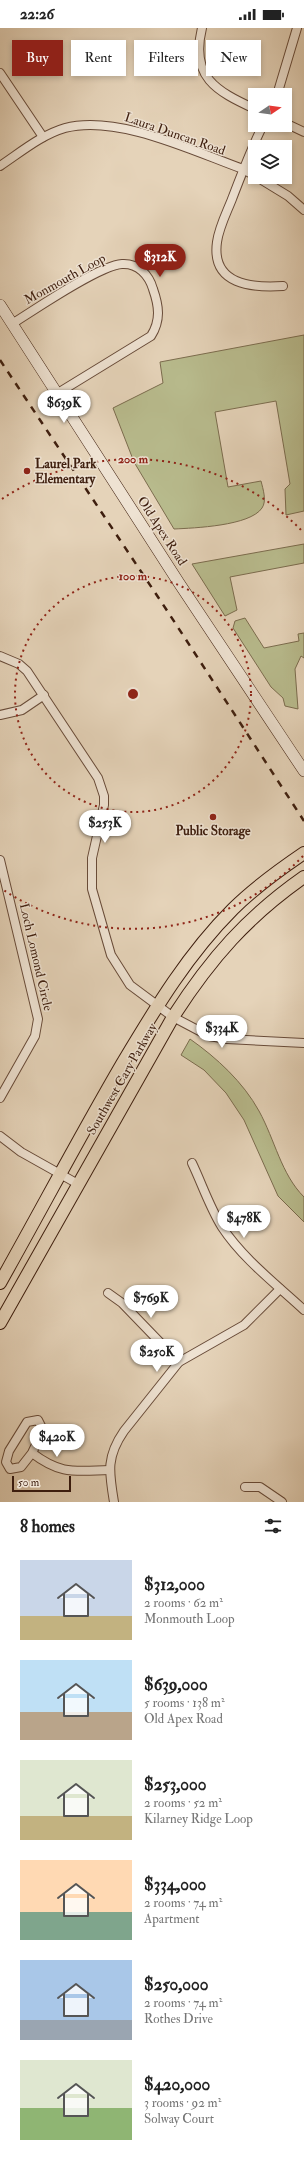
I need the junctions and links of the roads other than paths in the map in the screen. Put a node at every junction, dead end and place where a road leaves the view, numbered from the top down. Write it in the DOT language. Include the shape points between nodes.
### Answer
graph roads {
  1 [pos="202,28"];
  2 [pos="297,28"];
  3 [pos="0,73"];
  4 [pos="280,88"];
  5 [pos="248,106"];
  6 [pos="292,126"];
  7 [pos="260,132"];
  8 [pos="304,132"];
  9 [pos="43,137"];
  10 [pos="0,166"];
  11 [pos="243,170"];
  12 [pos="248,172"];
  13 [pos="269,184"];
  14 [pos="304,210"];
  15 [pos="283,286"];
  16 [pos="0,305"];
  17 [pos="12,324"];
  18 [pos="58,393"];
  19 [pos="0,656"];
  20 [pos="44,695"];
  21 [pos="0,715"];
  22 [pos="304,770"];
  23 [pos="304,854"];
  24 [pos="0,860"];
  25 [pos="304,877"];
  26 [pos="157,1005"];
  27 [pos="173,1016"];
  28 [pos="304,1043"];
  29 [pos="0,1098"];
  30 [pos="0,1136"];
  31 [pos="192,1163"];
  32 [pos="61,1174"];
  33 [pos="78,1184"];
  34 [pos="0,1283"];
  35 [pos="280,1289"];
  36 [pos="108,1294"];
  37 [pos="304,1310"];
  38 [pos="0,1323"];
  39 [pos="179,1362"];
  40 [pos="32,1453"];
  41 [pos="109,1470"];
  42 [pos="245,1487"];
  43 [pos="114,1502"];
  44 [pos="282,1502"];
  1 -- 5 [label="street" via="199,53 206,75 225,95"];
  2 -- 4 [label="street"];
  3 -- 9 [label="street"];
  6 -- 8 [label="street"];
  7 -- 11 [label="street"];
  9 -- 10 [label="street, Laura Duncan Road"];
  9 -- 11 [label="street, Laura Duncan Road" via="72,127 110,125 136,131"];
  11 -- 12 [label="street, Laura Duncan Road"];
  11 -- 15 [label="street" via="217,241 219,260 227,274 238,283 266,287"];
  13 -- 14 [label="street, Laura Duncan Road"];
  16 -- 17 [label="main road, Old Apex Road"];
  17 -- 18 [label="main road, Old Apex Road"];
  17 -- 18 [label="street, Monmouth Loop" via="55,296 111,266 129,264 141,270 149,279 159,312 151,336"];
  18 -- 22 [label="main road, Old Apex Road" via="179,583"];
  19 -- 20 [label="street" via="19,664 27,671"];
  20 -- 21 [label="street" via="22,710"];
  20 -- 26 [label="street" via="101,786 104,805 92,858 91,882 111,955 130,985"];
  23 -- 26 [label="main road, Southwest Cary Parkway" via="267,879 232,910 188,960"];
  24 -- 29 [label="street, Loch Lomond Circle" via="38,1019 35,1036"];
  25 -- 27 [label="main road, Southwest Cary Parkway" via="260,910 231,938 199,976"];
  26 -- 27 [label="street"];
  26 -- 32 [label="main road, Southwest Cary Parkway"];
  27 -- 28 [label="street" via="201,1033 218,1038"];
  27 -- 33 [label="main road, Southwest Cary Parkway"];
  30 -- 32 [label="street" via="21,1152"];
  31 -- 35 [label="street" via="227,1234"];
  32 -- 33 [label="street"];
  32 -- 34 [label="main road, Southwest Cary Parkway"];
  33 -- 38 [label="main road, Southwest Cary Parkway"];
  35 -- 37 [label="street"];
  35 -- 39 [label="street" via="244,1325"];
  36 -- 39 [label="street" via="122,1303"];
  39 -- 41 [label="street" via="116,1443"];
  40 -- 40 [label="street" via="21,1467 16,1469 10,1469 6,1462 9,1451 27,1422 34,1419 38,1420 43,1430"];
  40 -- 41 [label="street" via="48,1465 60,1469"];
  41 -- 43 [label="street"];
  42 -- 44 [label="street" via="260,1487"];
}
